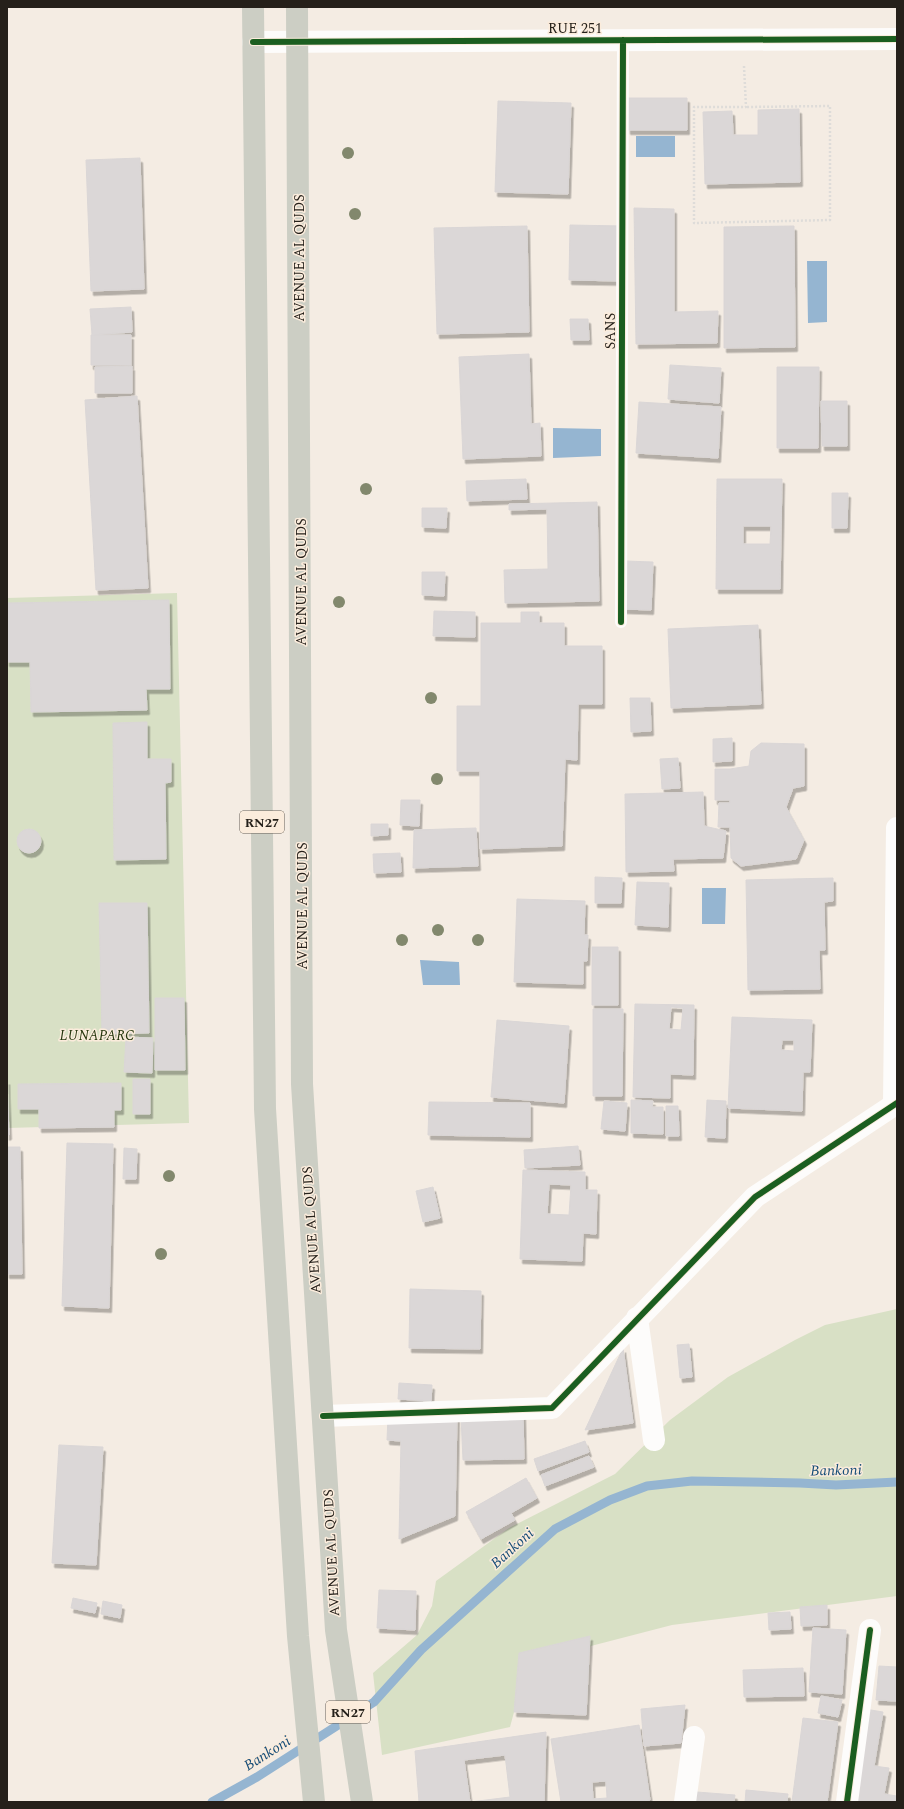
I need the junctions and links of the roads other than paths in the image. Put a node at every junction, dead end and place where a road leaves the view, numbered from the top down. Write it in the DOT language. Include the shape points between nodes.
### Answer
graph roads {
  1 [pos="253,7"];
  2 [pos="297,7"];
  3 [pos="897,39"];
  4 [pos="623,40"];
  5 [pos="298,41"];
  6 [pos="253,42"];
  7 [pos="621,622"];
  8 [pos="897,828"];
  9 [pos="895,1104"];
  10 [pos="637,1318"];
  11 [pos="323,1416"];
  12 [pos="654,1440"];
  13 [pos="870,1630"];
  14 [pos="694,1737"];
  15 [pos="361,1798"];
  16 [pos="314,1802"];
  17 [pos="685,1802"];
  18 [pos="847,1802"];
  1 -- 6 [label="main road, RN27"];
  2 -- 5 [label="main road, AVENUE AL QUDS / RN27"];
  3 -- 4 [label="street, RUE 251"];
  4 -- 5 [label="street, RUE 251"];
  4 -- 7 [label="lane, SANS"];
  5 -- 6 [label="street, RUE 251"];
  5 -- 11 [label="main road, AVENUE AL QUDS / RN27" via="302,1084"];
  6 -- 16 [label="main road, RN27" via="265,1109 298,1636"];
  8 -- 9 [label="street"];
  9 -- 10 [label="street" via="755,1197"];
  10 -- 11 [label="street" via="552,1408"];
  10 -- 12 [label="street"];
  11 -- 15 [label="main road, AVENUE AL QUDS / RN27" via="336,1630"];
  13 -- 18 [label="street"];
  14 -- 17 [label="street"];
}
